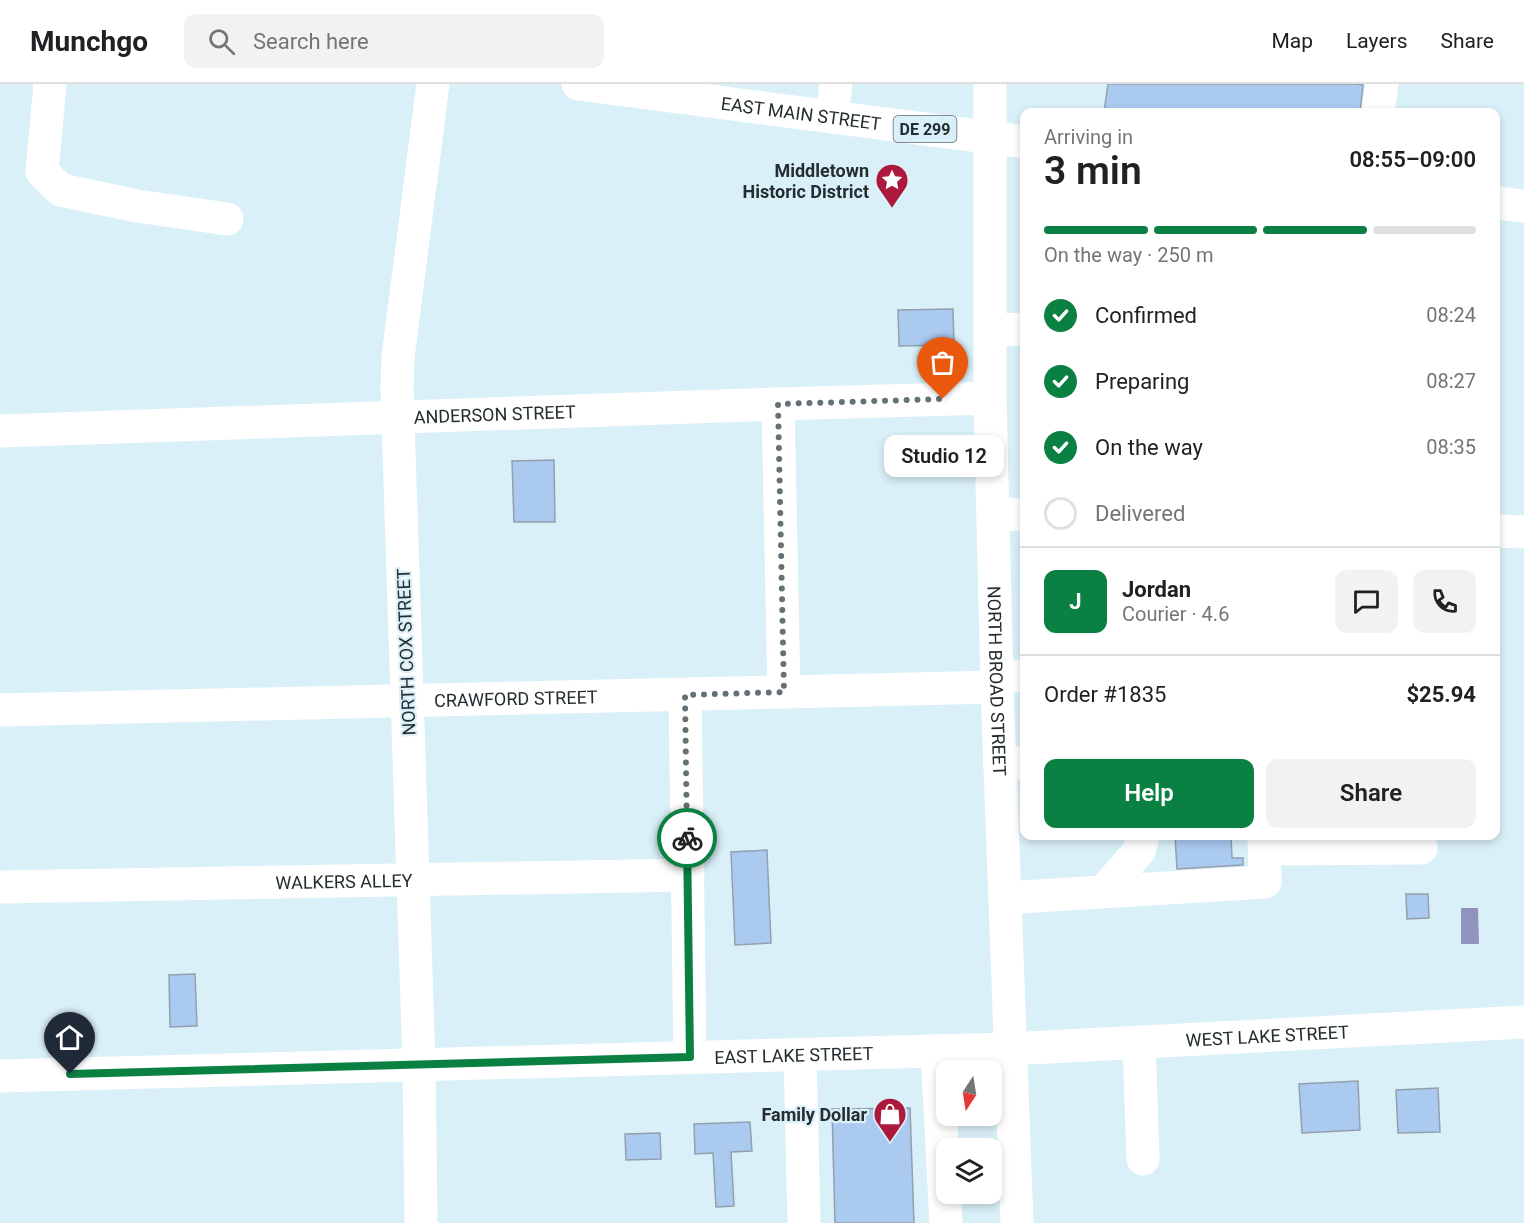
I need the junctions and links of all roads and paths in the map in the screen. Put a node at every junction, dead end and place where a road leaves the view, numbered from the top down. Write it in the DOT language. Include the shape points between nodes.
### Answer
graph roads {
  1 [pos="50,84"];
  2 [pos="433,84"];
  3 [pos="836,84"];
  4 [pos="990,84"];
  5 [pos="1382,84"];
  6 [pos="597,85"];
  7 [pos="650,89"];
  8 [pos="730,94"];
  9 [pos="1379,108"];
  10 [pos="832,117"];
  11 [pos="990,137"];
  12 [pos="1020,141"];
  13 [pos="1500,203"];
  14 [pos="1524,206"];
  15 [pos="227,219"];
  16 [pos="1020,329"];
  17 [pos="990,330"];
  18 [pos="990,398"];
  19 [pos="778,404"];
  20 [pos="397,417"];
  21 [pos="0,431"];
  22 [pos="1009,514"];
  23 [pos="1500,531"];
  24 [pos="1524,532"];
  25 [pos="1006,679"];
  26 [pos="784,692"];
  27 [pos="685,695"];
  28 [pos="408,701"];
  29 [pos="0,710"];
  30 [pos="1012,775"];
  31 [pos="1142,840"];
  32 [pos="1264,842"];
  33 [pos="1421,848"];
  34 [pos="688,875"];
  35 [pos="413,880"];
  36 [pos="0,887"];
  37 [pos="1104,891"];
  38 [pos="1005,898"];
  39 [pos="1524,1022"];
  40 [pos="1139,1042"];
  41 [pos="1009,1049"];
  42 [pos="937,1051"];
  43 [pos="800,1054"];
  44 [pos="690,1057"];
  45 [pos="419,1065"];
  46 [pos="0,1076"];
  47 [pos="1143,1159"];
  48 [pos="421,1223"];
  49 [pos="804,1223"];
  50 [pos="946,1223"];
  51 [pos="1017,1223"];
  1 -- 15 [label="street" via="42,172 61,190"];
  2 -- 20 [label="street, NORTH COX STREET" via="398,357"];
  3 -- 10 [label="street"];
  4 -- 11 [label="street, NORTH BROAD STREET"];
  5 -- 9 [label="street"];
  6 -- 7 [label="street, EAST MAIN STREET / DE 299"];
  7 -- 8 [label="street, EAST MAIN STREET / DE 299"];
  8 -- 10 [label="street, EAST MAIN STREET / DE 299"];
  10 -- 11 [label="street, EAST MAIN STREET / DE 299"];
  11 -- 12 [label="street, DE 299"];
  11 -- 17 [label="street, NORTH BROAD STREET"];
  13 -- 14 [label="street"];
  16 -- 17 [label="street"];
  17 -- 18 [label="street, NORTH BROAD STREET"];
  18 -- 19 [label="street, ANDERSON STREET"];
  18 -- 22 [label="street, NORTH BROAD STREET"];
  19 -- 20 [label="street, ANDERSON STREET"];
  19 -- 26 [label="street"];
  20 -- 21 [label="street, ANDERSON STREET"];
  20 -- 28 [label="street, NORTH COX STREET"];
  22 -- 25 [label="street, NORTH BROAD STREET"];
  23 -- 24 [label="street"];
  25 -- 26 [label="street, CRAWFORD STREET"];
  25 -- 30 [label="street, NORTH BROAD STREET"];
  26 -- 27 [label="street, CRAWFORD STREET"];
  27 -- 28 [label="street, CRAWFORD STREET"];
  27 -- 34 [label="street"];
  28 -- 29 [label="street, CRAWFORD STREET"];
  28 -- 35 [label="street, NORTH COX STREET"];
  30 -- 38 [label="street, NORTH BROAD STREET"];
  31 -- 37 [label="street" via="1139,851"];
  32 -- 33 [label="street"];
  32 -- 37 [label="street" via="1265,882"];
  34 -- 35 [label="street, WALKERS ALLEY"];
  34 -- 44 [label="street"];
  35 -- 36 [label="street, WALKERS ALLEY"];
  35 -- 45 [label="street, NORTH COX STREET"];
  37 -- 38 [label="street"];
  38 -- 41 [label="street, NORTH BROAD STREET"];
  39 -- 40 [label="street, WEST LAKE STREET"];
  40 -- 41 [label="street, WEST LAKE STREET"];
  40 -- 47 [label="street"];
  41 -- 42 [label="street, EAST LAKE STREET"];
  41 -- 51 [label="street, NORTH BROAD STREET"];
  42 -- 43 [label="street, EAST LAKE STREET"];
  42 -- 50 [label="street"];
  43 -- 44 [label="street, EAST LAKE STREET"];
  43 -- 49 [label="street"];
  44 -- 45 [label="street, EAST LAKE STREET"];
  45 -- 46 [label="street, EAST LAKE STREET"];
  45 -- 48 [label="street, NORTH COX STREET"];
}
